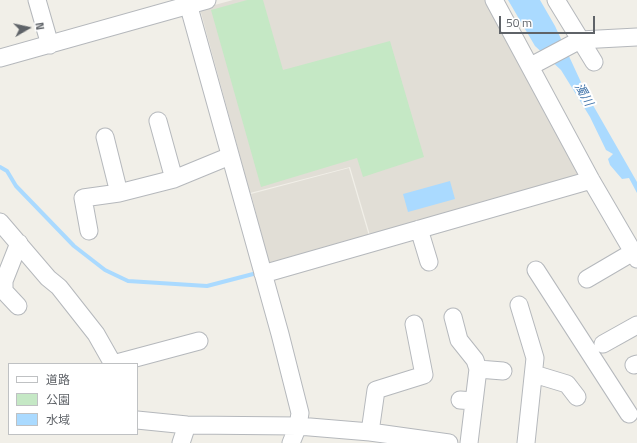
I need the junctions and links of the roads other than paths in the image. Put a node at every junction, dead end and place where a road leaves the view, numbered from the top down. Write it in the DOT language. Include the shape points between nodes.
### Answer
graph roads {
  1 [pos="37,0"];
  2 [pos="206,0"];
  3 [pos="494,0"];
  4 [pos="556,0"];
  5 [pos="187,3"];
  6 [pos="637,37"];
  7 [pos="580,40"];
  8 [pos="50,45"];
  9 [pos="0,58"];
  10 [pos="594,62"];
  11 [pos="531,66"];
  12 [pos="158,121"];
  13 [pos="105,137"];
  14 [pos="230,156"];
  15 [pos="174,179"];
  16 [pos="591,180"];
  17 [pos="119,193"];
  18 [pos="0,222"];
  19 [pos="419,229"];
  20 [pos="89,231"];
  21 [pos="19,244"];
  22 [pos="635,256"];
  23 [pos="428,262"];
  24 [pos="536,270"];
  25 [pos="263,274"];
  26 [pos="587,279"];
  27 [pos="519,305"];
  28 [pos="18,306"];
  29 [pos="453,317"];
  30 [pos="414,324"];
  31 [pos="637,325"];
  32 [pos="199,341"];
  33 [pos="602,344"];
  34 [pos="112,363"];
  35 [pos="117,363"];
  36 [pos="478,369"];
  37 [pos="503,371"];
  38 [pos="534,374"];
  39 [pos="577,397"];
  40 [pos="629,414"];
  41 [pos="138,420"];
  42 [pos="187,425"];
  43 [pos="298,426"];
  44 [pos="370,432"];
  45 [pos="181,443"];
  46 [pos="291,443"];
  47 [pos="441,443"];
  48 [pos="469,443"];
  49 [pos="526,443"];
  1 -- 8 [label="street"];
  2 -- 5 [label="street"];
  3 -- 11 [label="street"];
  4 -- 7 [label="street"];
  5 -- 8 [label="street"];
  5 -- 14 [label="street"];
  6 -- 7 [label="street"];
  7 -- 10 [label="street"];
  7 -- 11 [label="street"];
  8 -- 9 [label="street"];
  11 -- 16 [label="street"];
  12 -- 15 [label="street"];
  13 -- 17 [label="street"];
  14 -- 15 [label="street"];
  14 -- 25 [label="street"];
  15 -- 17 [label="street"];
  16 -- 19 [label="street"];
  16 -- 22 [label="street"];
  17 -- 20 [label="street" via="83,198"];
  18 -- 21 [label="street"];
  19 -- 23 [label="street"];
  19 -- 25 [label="street"];
  21 -- 28 [label="street" via="4,281 4,292"];
  21 -- 34 [label="street" via="96,334"];
  22 -- 26 [label="street"];
  24 -- 40 [label="street"];
  25 -- 43 [label="street" via="300,412"];
  27 -- 38 [label="street" via="535,358"];
  29 -- 36 [label="street" via="458,340 475,360"];
  30 -- 44 [label="street" via="424,375 376,390"];
  31 -- 33 [label="street"];
  32 -- 35 [label="street"];
  36 -- 37 [label="street"];
  36 -- 48 [label="street" via="467,400"];
  38 -- 39 [label="street" via="567,384"];
  38 -- 49 [label="street"];
  41 -- 42 [label="street"];
  42 -- 43 [label="street"];
  42 -- 45 [label="street"];
  43 -- 44 [label="street"];
  43 -- 46 [label="street"];
  44 -- 47 [label="street"];
}
